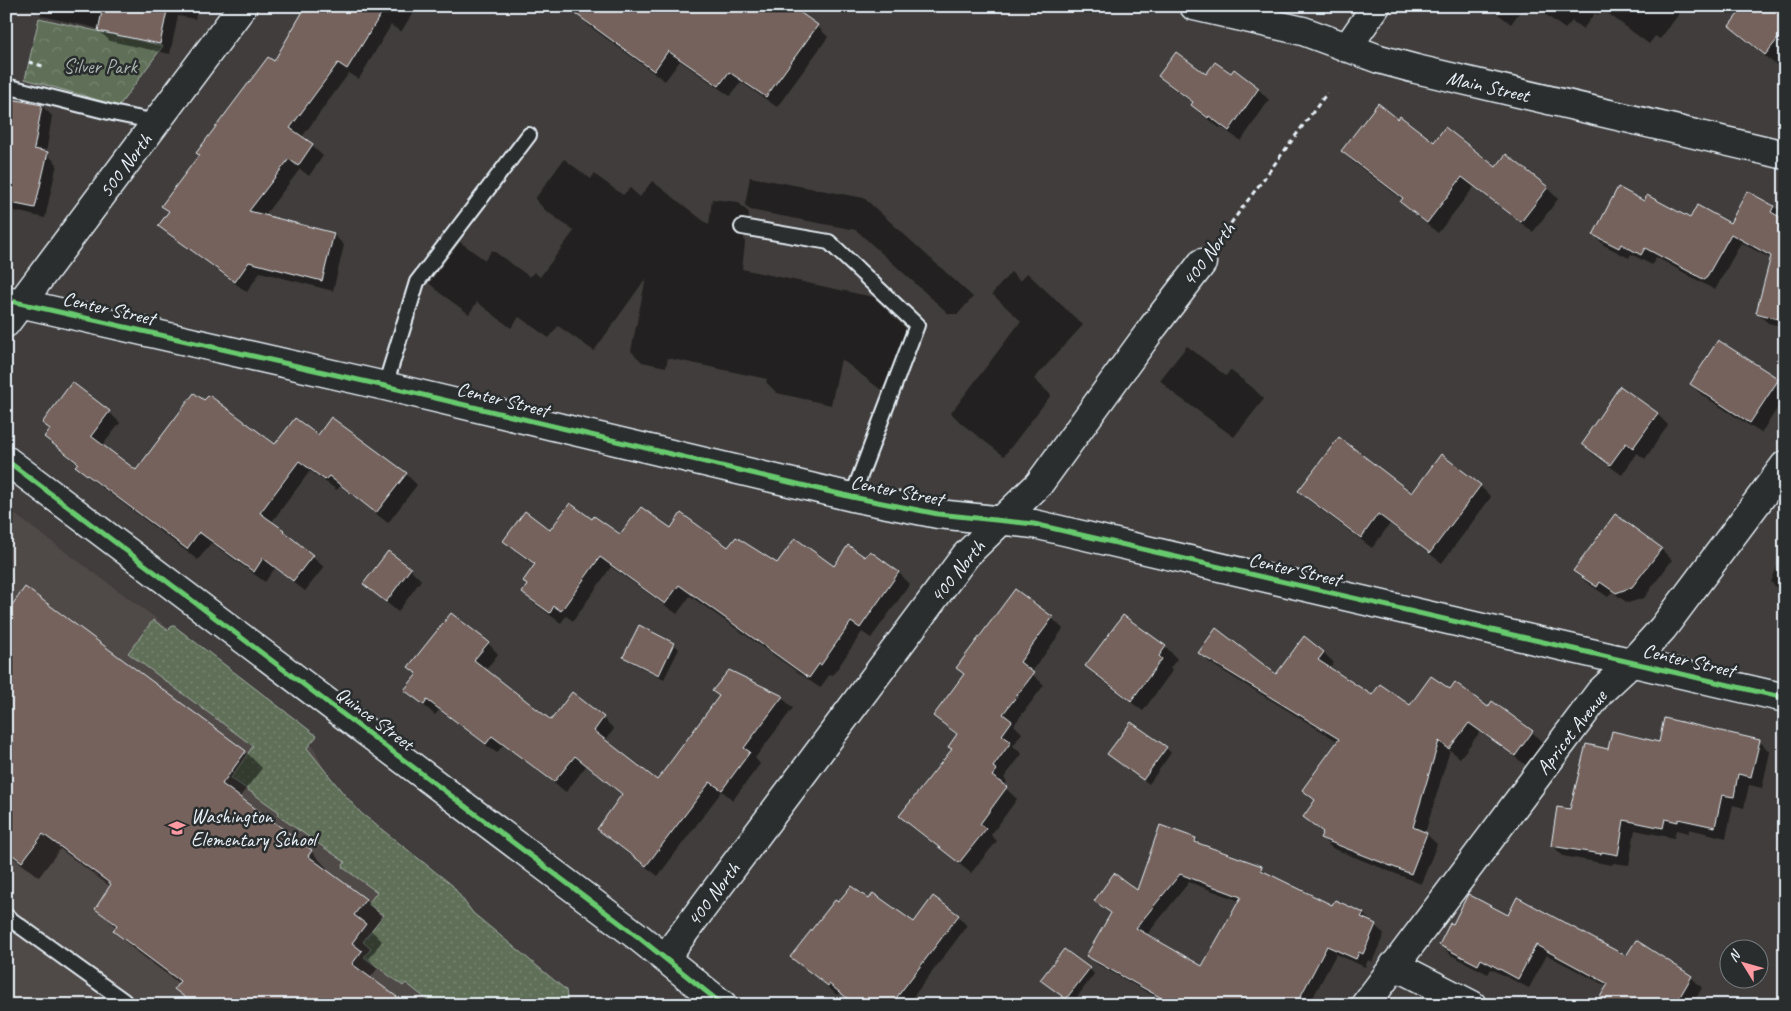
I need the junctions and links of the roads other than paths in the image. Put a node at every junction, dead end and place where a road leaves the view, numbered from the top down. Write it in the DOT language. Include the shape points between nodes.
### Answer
graph roads {
  1 [pos="244,6"];
  2 [pos="1194,6"];
  3 [pos="1376,6"];
  4 [pos="1347,48"];
  5 [pos="6,86"];
  6 [pos="157,122"];
  7 [pos="528,136"];
  8 [pos="1785,155"];
  9 [pos="742,227"];
  10 [pos="1202,263"];
  11 [pos="11,309"];
  12 [pos="384,386"];
  13 [pos="6,460"];
  14 [pos="1785,465"];
  15 [pos="852,497"];
  16 [pos="1000,521"];
  17 [pos="1632,662"];
  18 [pos="1785,698"];
  19 [pos="6,916"];
  20 [pos="665,958"];
  21 [pos="1394,965"];
  22 [pos="124,1005"];
  23 [pos="723,1005"];
  24 [pos="1365,1005"];
  25 [pos="1472,1005"];
  1 -- 6 [label="street, 500 North"];
  2 -- 4 [label="street, Main Street" via="1303,32"];
  3 -- 4 [label="street"];
  4 -- 8 [label="street, Main Street" via="1379,60"];
  5 -- 6 [label="lane"];
  6 -- 11 [label="street, 500 North"];
  7 -- 12 [label="lane" via="417,282"];
  9 -- 15 [label="lane" via="829,242 917,325"];
  10 -- 16 [label="street, 400 North" via="1039,484"];
  11 -- 12 [label="street, Center Street"];
  12 -- 15 [label="street, Center Street"];
  13 -- 20 [label="street, Quince Street"];
  14 -- 17 [label="street, Apricot Avenue" via="1662,628"];
  15 -- 16 [label="street, Center Street" via="938,514"];
  16 -- 17 [label="street, Center Street" via="1034,524"];
  16 -- 20 [label="street, 400 North" via="966,555"];
  17 -- 18 [label="street, Center Street"];
  17 -- 21 [label="street, Apricot Avenue" via="1600,692"];
  19 -- 22 [label="lane" via="124,1001"];
  20 -- 23 [label="street, Quince Street"];
  21 -- 24 [label="street, Apricot Avenue"];
  21 -- 25 [label="street"];
}
